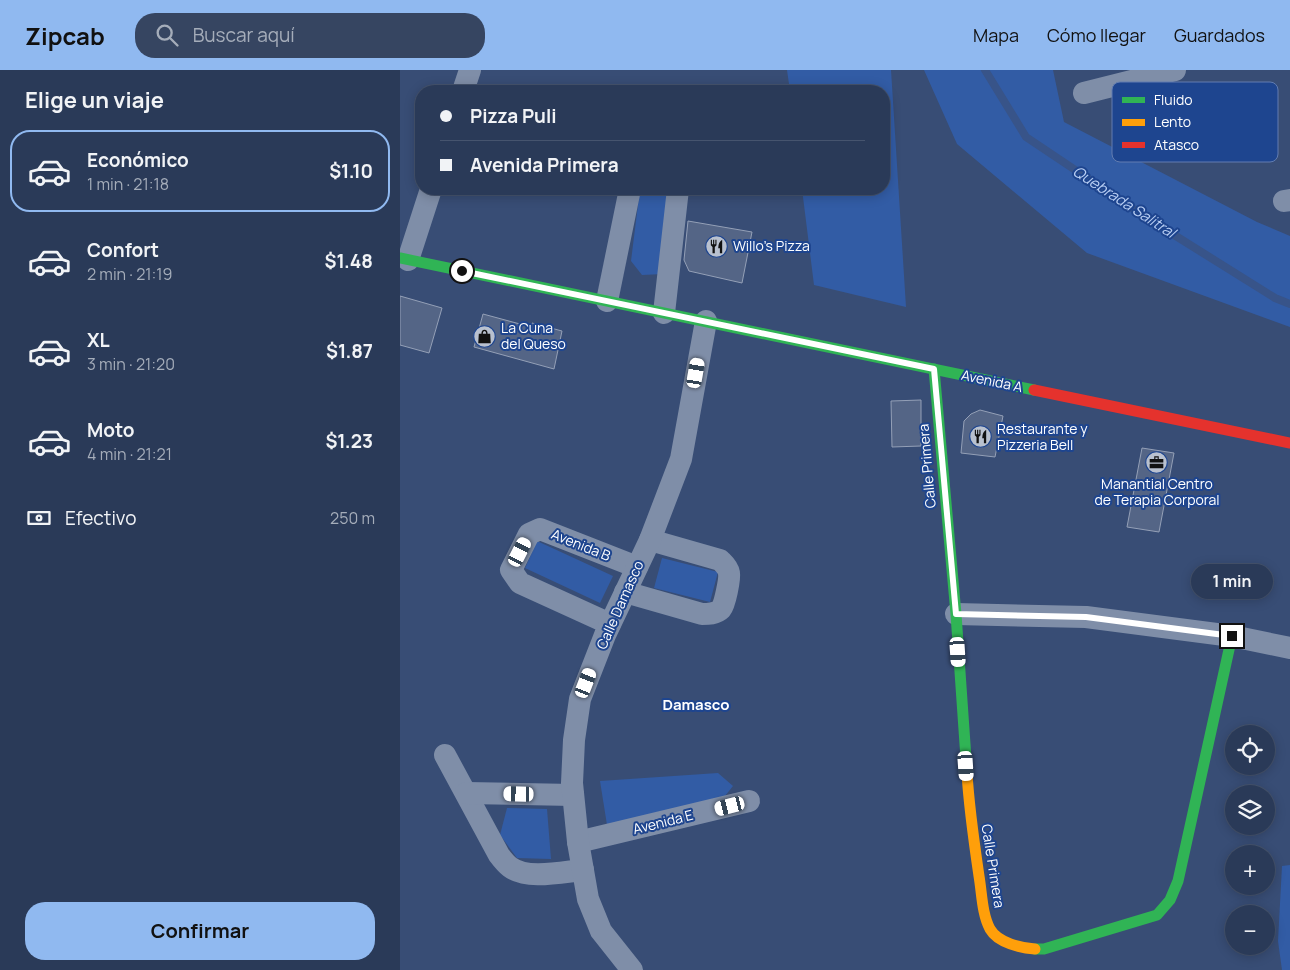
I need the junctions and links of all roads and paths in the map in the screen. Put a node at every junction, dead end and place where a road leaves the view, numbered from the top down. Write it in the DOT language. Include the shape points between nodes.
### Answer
graph roads {
  1 [pos="470,70"];
  2 [pos="1175,70"];
  3 [pos="1128,82"];
  4 [pos="465,85"];
  5 [pos="1112,86"];
  6 [pos="1084,93"];
  7 [pos="429,195"];
  8 [pos="629,195"];
  9 [pos="677,195"];
  10 [pos="404,259"];
  11 [pos="607,301"];
  12 [pos="664,313"];
  13 [pos="706,321"];
  14 [pos="934,369"];
  15 [pos="1290,443"];
  16 [pos="650,540"];
  17 [pos="637,567"];
  18 [pos="625,592"];
  19 [pos="956,614"];
  20 [pos="610,624"];
  21 [pos="1232,636"];
  22 [pos="1290,648"];
  23 [pos="445,755"];
  24 [pos="466,793"];
  25 [pos="573,795"];
  26 [pos="749,801"];
  27 [pos="578,842"];
  28 [pos="583,870"];
  29 [pos="632,970"];
  1 -- 4 [label="street"];
  2 -- 3 [label="street"];
  5 -- 6 [label="street"];
  7 -- 10 [label="street"];
  8 -- 11 [label="street"];
  9 -- 12 [label="street"];
  10 -- 11 [label="street, Avenida A"];
  11 -- 12 [label="street, Avenida A"];
  12 -- 13 [label="street, Avenida A"];
  13 -- 14 [label="street, Avenida A"];
  13 -- 16 [label="street, Calle Damasco" via="681,459"];
  14 -- 15 [label="street, Avenida A"];
  14 -- 19 [label="street, Calle Primera"];
  16 -- 17 [label="street, Calle Damasco"];
  16 -- 18 [label="street" via="720,560 730,574 721,609 712,614 702,614"];
  17 -- 18 [label="street, Calle Damasco"];
  17 -- 20 [label="street, Avenida B" via="540,529 529,534 511,570 520,583"];
  18 -- 20 [label="street, Calle Damasco"];
  19 -- 21 [label="street" via="1086,617"];
  19 -- 21 [label="street, Calle Primera" via="969,804 984,911 991,931 1007,943 1022,948 1044,948 1158,915 1170,900 1178,881"];
  20 -- 25 [label="street, Calle Damasco" via="580,699 574,740"];
  21 -- 22 [label="street"];
  23 -- 24 [label="street"];
  24 -- 25 [label="street"];
  24 -- 28 [label="street" via="508,867 530,874"];
  25 -- 27 [label="street, Calle Damasco"];
  26 -- 27 [label="street, Avenida E"];
  27 -- 28 [label="street, Calle Damasco"];
  28 -- 29 [label="street, Calle Damasco" via="588,899 600,930"];
}
